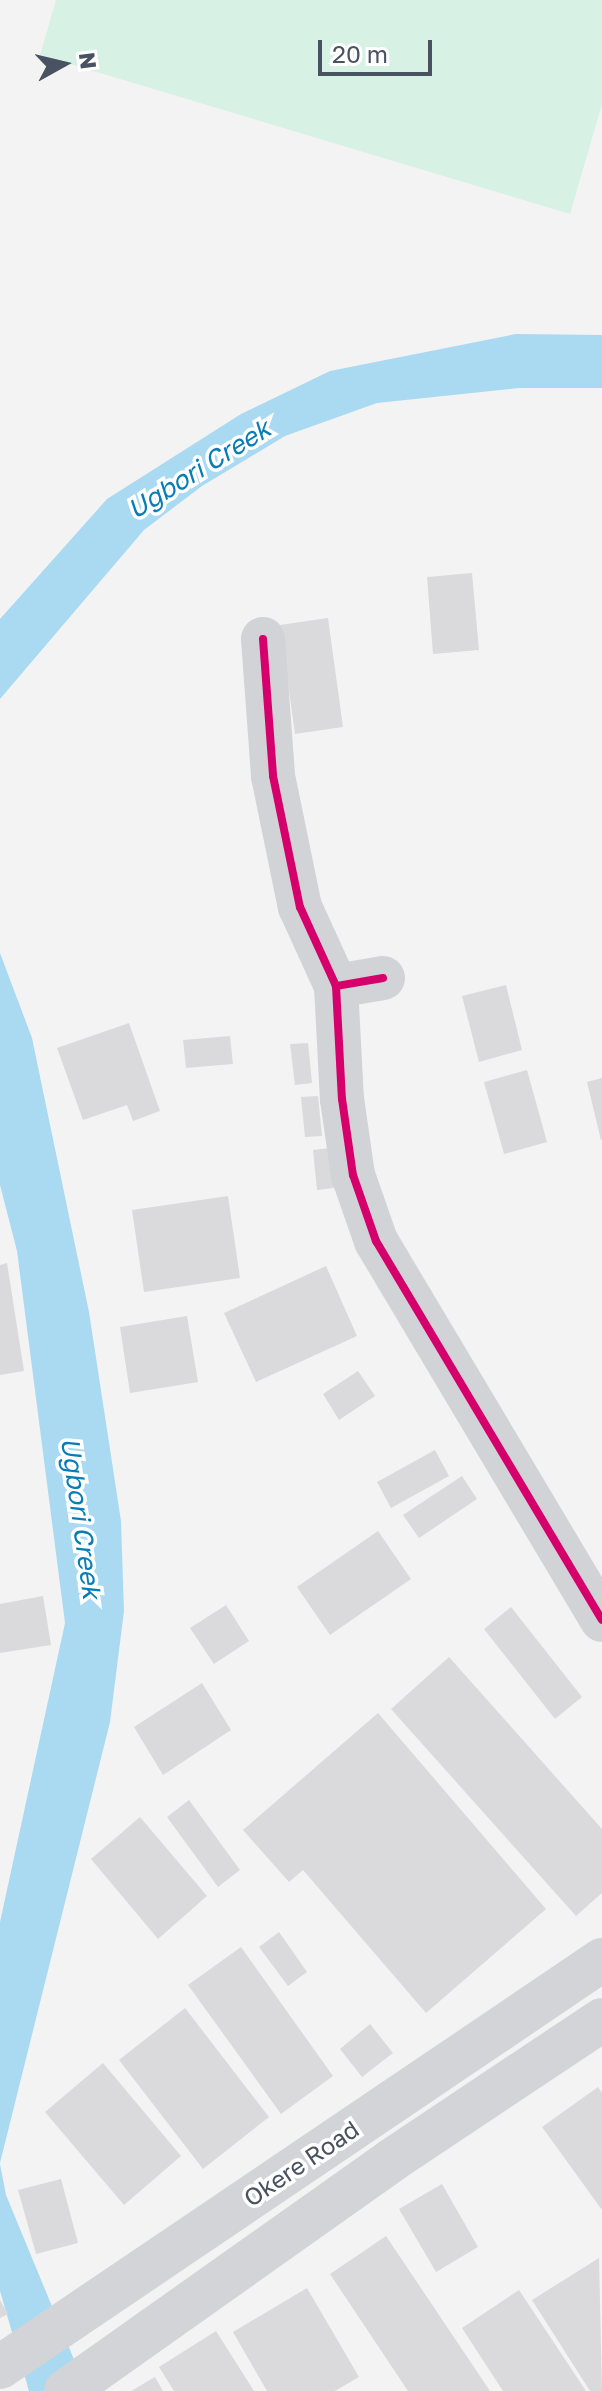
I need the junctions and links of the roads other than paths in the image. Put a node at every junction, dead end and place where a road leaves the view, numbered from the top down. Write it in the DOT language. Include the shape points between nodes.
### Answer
graph roads {
  1 [pos="263,639"];
  2 [pos="383,978"];
  3 [pos="336,986"];
  4 [pos="602,1620"];
  5 [pos="602,1960"];
  6 [pos="602,2020"];
  7 [pos="8,2362"];
  8 [pos="66,2391"];
  1 -- 3 [label="street" via="273,776 300,907"];
  2 -- 3 [label="street"];
  3 -- 4 [label="street" via="342,1099 353,1175 376,1241"];
  5 -- 7 [label="main road, Okere Road"];
  6 -- 8 [label="main road, Okere Road" via="392,2160"];
}
